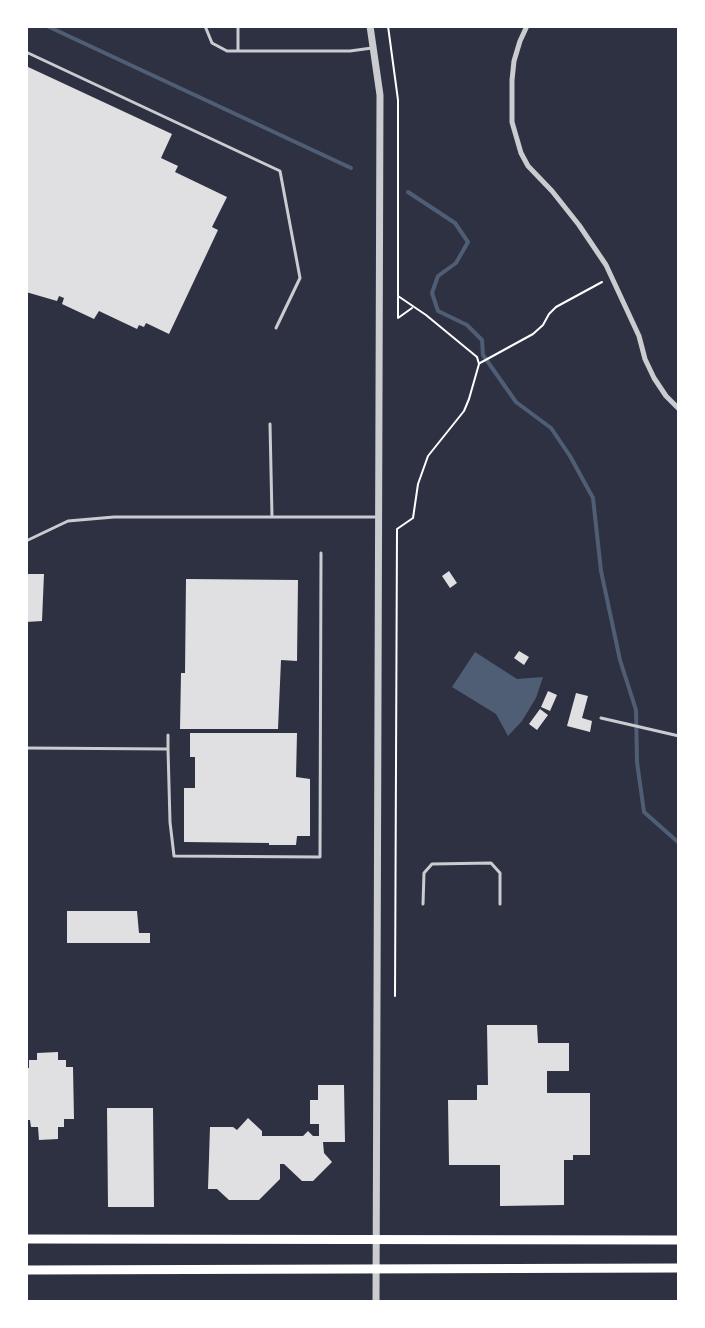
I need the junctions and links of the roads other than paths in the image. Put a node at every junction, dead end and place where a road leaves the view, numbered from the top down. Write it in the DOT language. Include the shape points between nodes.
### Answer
graph roads {
  1 [pos="205,26"];
  2 [pos="238,26"];
  3 [pos="370,26"];
  4 [pos="527,26"];
  5 [pos="374,47"];
  6 [pos="238,51"];
  7 [pos="26,52"];
  8 [pos="276,328"];
  9 [pos="679,409"];
  10 [pos="270,424"];
  11 [pos="272,517"];
  12 [pos="380,517"];
  13 [pos="26,541"];
  14 [pos="321,553"];
  15 [pos="601,718"];
  16 [pos="168,735"];
  17 [pos="679,736"];
  18 [pos="26,748"];
  19 [pos="168,749"];
  20 [pos="423,904"];
  21 [pos="500,904"];
  22 [pos="26,1239"];
  23 [pos="679,1240"];
  24 [pos="377,1241"];
  25 [pos="679,1268"];
  26 [pos="377,1269"];
  27 [pos="26,1270"];
  28 [pos="376,1302"];
  1 -- 6 [label="lane" via="212,43"];
  2 -- 6 [label="lane"];
  3 -- 5 [label="street"];
  4 -- 9 [label="street" via="512,80 516,137 528,166 552,191 612,277 654,378"];
  5 -- 6 [label="lane"];
  5 -- 12 [label="street" via="380,95"];
  7 -- 8 [label="lane" via="280,171 300,278"];
  10 -- 11 [label="lane"];
  11 -- 12 [label="lane"];
  11 -- 13 [label="lane" via="68,521"];
  12 -- 24 [label="street"];
  14 -- 19 [label="lane" via="320,857 174,856"];
  15 -- 17 [label="lane"];
  16 -- 19 [label="lane"];
  18 -- 19 [label="lane"];
  20 -- 21 [label="lane" via="424,873 432,864 491,863 500,873"];
  22 -- 24 [label="main road"];
  23 -- 24 [label="main road"];
  24 -- 26 [label="street"];
  25 -- 26 [label="main road"];
  26 -- 27 [label="main road"];
  26 -- 28 [label="street"];
}
